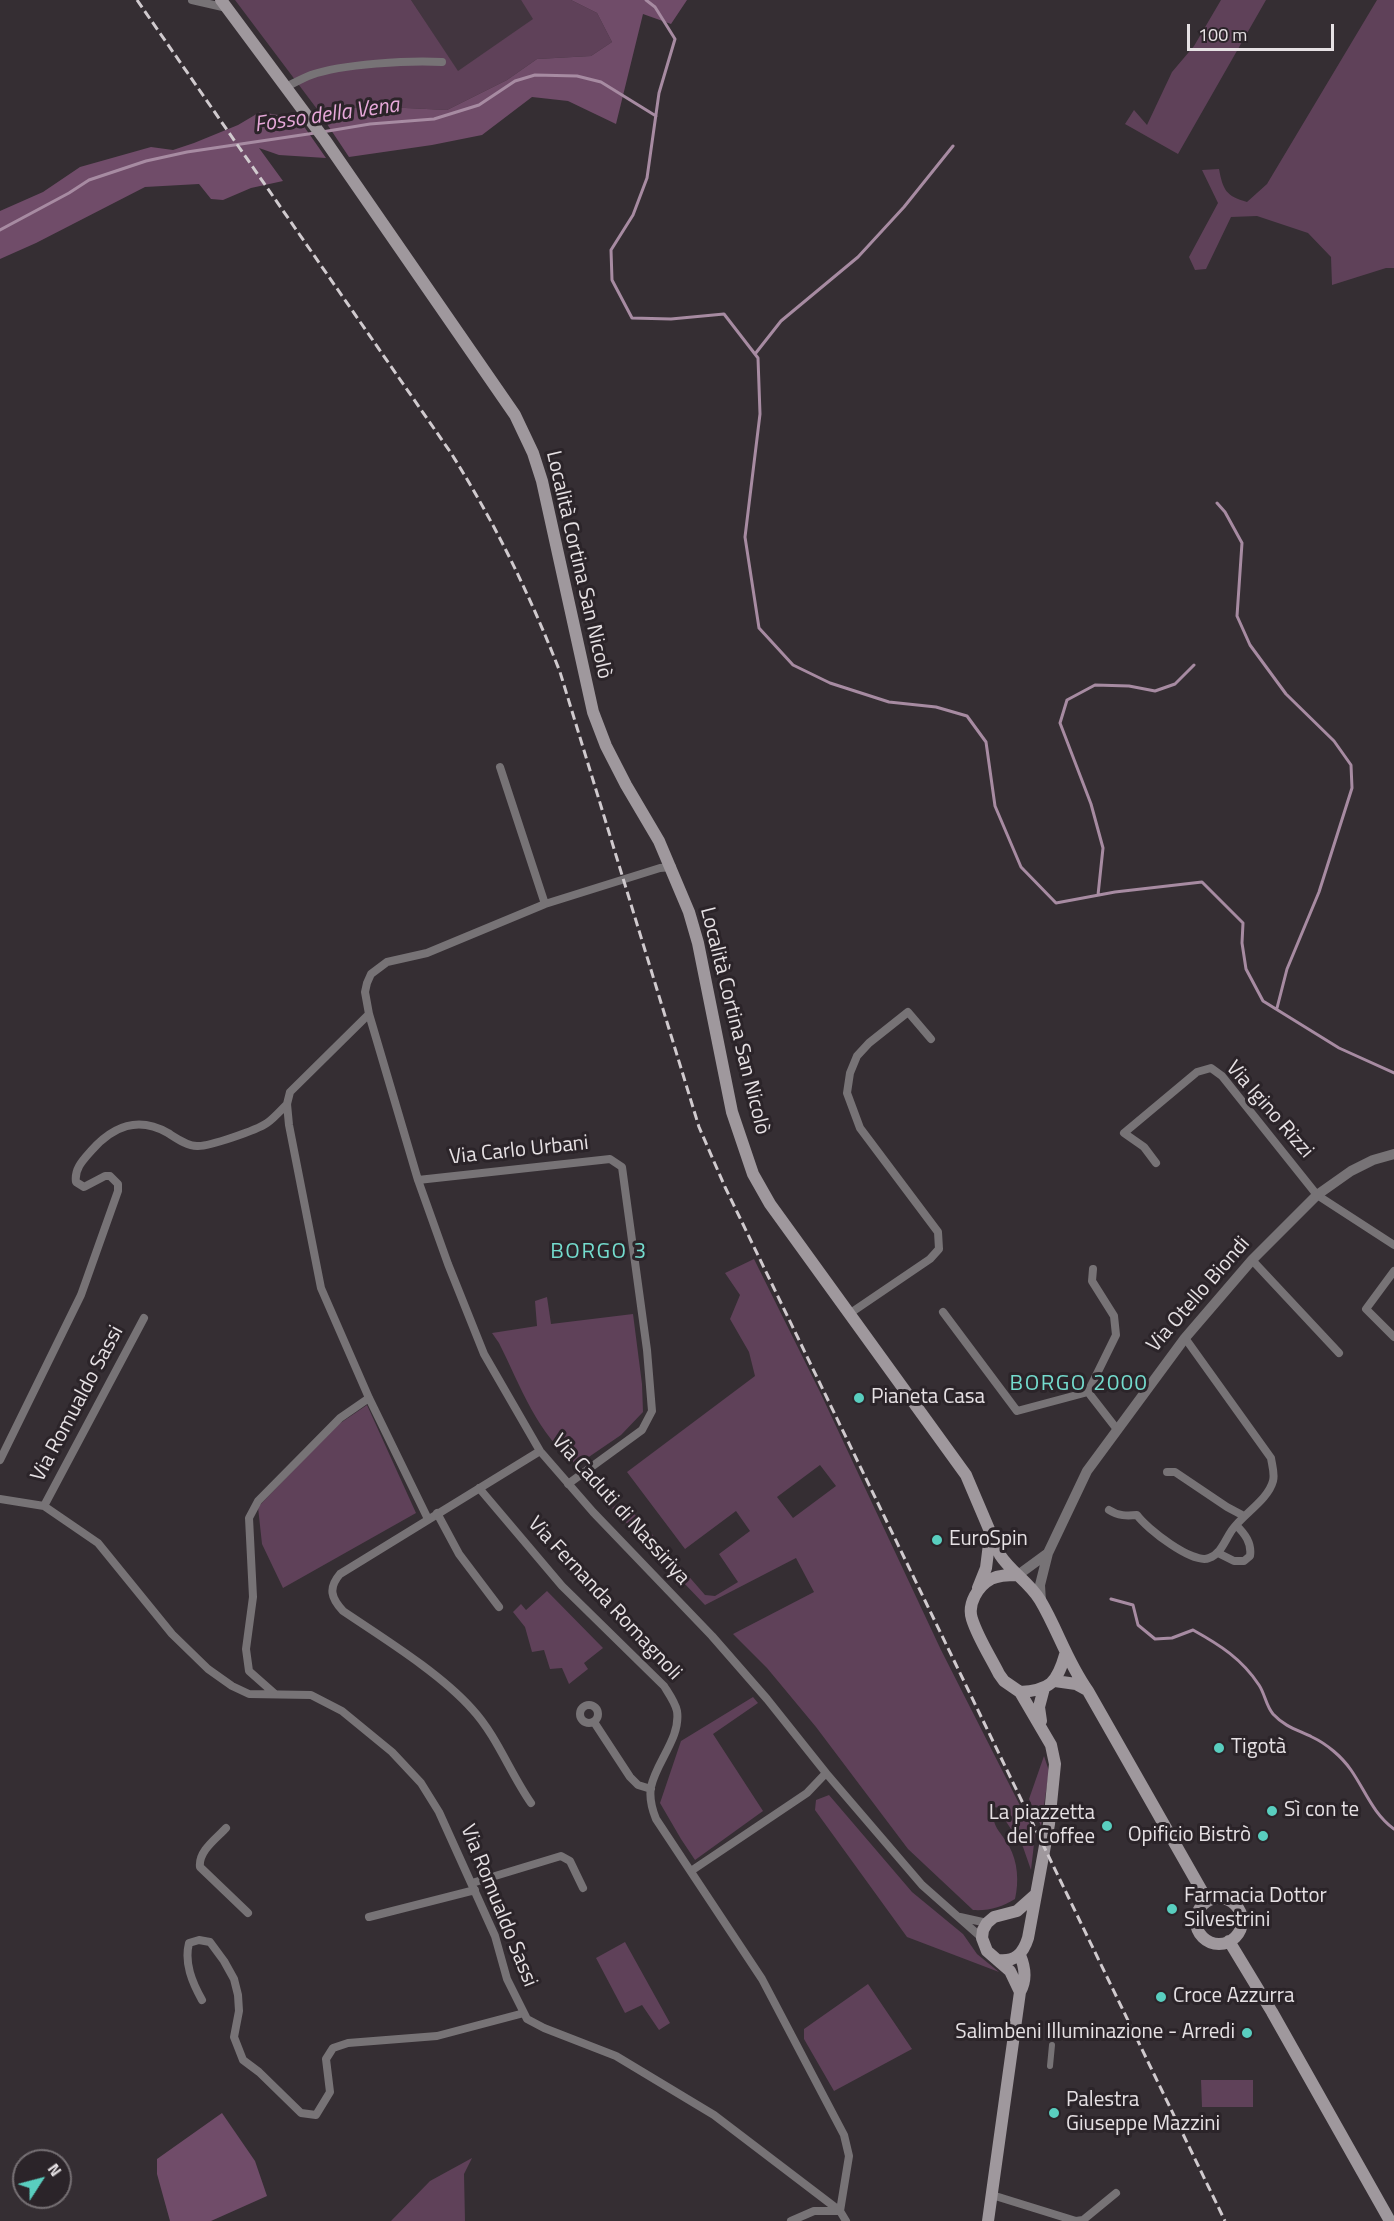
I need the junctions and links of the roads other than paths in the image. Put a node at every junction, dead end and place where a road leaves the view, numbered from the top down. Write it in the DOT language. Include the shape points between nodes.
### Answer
graph roads {
  1 [pos="192,0"];
  2 [pos="224,4"];
  3 [pos="442,62"];
  4 [pos="286,87"];
  5 [pos="500,767"];
  6 [pos="672,867"];
  7 [pos="545,904"];
  8 [pos="369,1014"];
  9 [pos="931,1039"];
  10 [pos="287,1104"];
  11 [pos="1394,1154"];
  12 [pos="1156,1163"];
  13 [pos="418,1180"];
  14 [pos="1317,1195"];
  15 [pos="1394,1245"];
  16 [pos="1252,1260"];
  17 [pos="1093,1269"];
  18 [pos="1394,1271"];
  19 [pos="943,1312"];
  20 [pos="849,1314"];
  21 [pos="144,1318"];
  22 [pos="1394,1337"];
  23 [pos="1185,1338"];
  24 [pos="1339,1353"];
  25 [pos="1088,1392"];
  26 [pos="369,1398"];
  27 [pos="1116,1428"];
  28 [pos="540,1451"];
  29 [pos="0,1460"];
  30 [pos="1167,1472"];
  31 [pos="568,1484"];
  32 [pos="479,1488"];
  33 [pos="0,1499"];
  34 [pos="44,1506"];
  35 [pos="1109,1510"];
  36 [pos="437,1513"];
  37 [pos="1244,1516"];
  38 [pos="428,1519"];
  39 [pos="1236,1525"];
  40 [pos="990,1534"];
  41 [pos="1048,1553"];
  42 [pos="1218,1553"];
  43 [pos="1018,1575"];
  44 [pos="976,1593"];
  45 [pos="1041,1602"];
  46 [pos="500,1607"];
  47 [pos="1065,1655"];
  48 [pos="1049,1685"];
  49 [pos="1088,1690"];
  50 [pos="1020,1692"];
  51 [pos="275,1694"];
  52 [pos="594,1722"];
  53 [pos="1042,1728"];
  54 [pos="826,1773"];
  55 [pos="651,1789"];
  56 [pos="531,1803"];
  57 [pos="226,1828"];
  58 [pos="691,1872"];
  59 [pos="473,1886"];
  60 [pos="583,1888"];
  61 [pos="1035,1895"];
  62 [pos="1207,1900"];
  63 [pos="248,1912"];
  64 [pos="1002,1914"];
  65 [pos="369,1917"];
  66 [pos="960,1917"];
  67 [pos="987,1923"];
  68 [pos="1029,1934"];
  69 [pos="982,1938"];
  70 [pos="1229,1941"];
  71 [pos="1020,1955"];
  72 [pos="998,1959"];
  73 [pos="1020,1992"];
  74 [pos="202,2000"];
  75 [pos="524,2013"];
  76 [pos="1052,2045"];
  77 [pos="1050,2066"];
  78 [pos="1116,2193"];
  79 [pos="992,2195"];
  80 [pos="840,2211"];
  81 [pos="790,2221"];
  82 [pos="846,2221"];
  83 [pos="987,2221"];
  84 [pos="1390,2221"];
  1 -- 2 [label="street"];
  2 -- 4 [label="main road, Località Cortina San Nicolò"];
  3 -- 4 [label="street" via="422,60 347,68 312,75"];
  4 -- 6 [label="main road, Località Cortina San Nicolò" via="515,415 542,481 593,712 616,766"];
  5 -- 7 [label="street"];
  6 -- 7 [label="street, Via Caduti di Nassiriya"];
  6 -- 20 [label="main road, Località Cortina San Nicolò" via="698,944 732,1112 753,1174"];
  7 -- 8 [label="street, Via Caduti di Nassiriya" via="427,953 378,967 365,992"];
  8 -- 10 [label="street" via="290,1092"];
  8 -- 13 [label="street, Via Caduti di Nassiriya"];
  9 -- 20 [label="street" via="908,1012 869,1043 857,1056 850,1073 847,1093 860,1128 938,1232 939,1249"];
  10 -- 26 [label="street" via="321,1288"];
  10 -- 29 [label="street" via="267,1124 196,1146 136,1123 119,1128 101,1140 77,1168 79,1186 110,1176 115,1178 118,1191 81,1295"];
  11 -- 14 [label="street, Via Otello Biondi" via="1351,1171"];
  12 -- 14 [label="street, Via Igino Rizzi" via="1144,1147 1124,1134 1197,1072 1211,1068 1222,1076"];
  13 -- 28 [label="street, Via Caduti di Nassiriya" via="484,1354"];
  13 -- 31 [label="street, Via Carlo Urbani" via="610,1159 622,1167 652,1411 642,1430"];
  14 -- 15 [label="street, Via Igino Rizzi"];
  14 -- 16 [label="street, Via Otello Biondi"];
  16 -- 23 [label="street, Via Otello Biondi"];
  16 -- 24 [label="street"];
  17 -- 25 [label="street" via="1092,1281 1114,1316 1116,1335"];
  18 -- 22 [label="street" via="1366,1309"];
  19 -- 25 [label="street" via="1017,1411"];
  20 -- 40 [label="main road, Località Cortina San Nicolò" via="966,1476"];
  21 -- 34 [label="street, Via Romualdo Sassi"];
  23 -- 27 [label="street, Via Otello Biondi"];
  23 -- 37 [label="street" via="1271,1458 1274,1480 1268,1492"];
  25 -- 27 [label="street"];
  26 -- 38 [label="street"];
  26 -- 51 [label="street" via="340,1418 258,1501 249,1518 253,1597 246,1649 249,1671"];
  27 -- 41 [label="street, Via Otello Biondi" via="1087,1471"];
  28 -- 31 [label="street, Via Caduti di Nassiriya"];
  28 -- 32 [label="street"];
  30 -- 37 [label="street" via="1175,1472"];
  31 -- 54 [label="street, Via Caduti di Nassiriya" via="712,1636"];
  32 -- 36 [label="street"];
  32 -- 55 [label="street, Via Fernanda Romagnoli" via="562,1586 664,1686 673,1700 676,1728"];
  33 -- 34 [label="street, Via Romualdo Sassi"];
  34 -- 51 [label="street, Via Romualdo Sassi" via="98,1543 172,1634 208,1669 249,1694"];
  35 -- 42 [label="street" via="1137,1515 1143,1524 1188,1555 1201,1560"];
  36 -- 38 [label="street"];
  36 -- 46 [label="street" via="459,1554"];
  37 -- 39 [label="street"];
  38 -- 56 [label="street" via="340,1574 331,1592 334,1601 434,1675 472,1709 489,1730"];
  39 -- 42 [label="street"];
  39 -- 42 [label="street" via="1248,1541 1250,1556 1234,1561"];
  40 -- 43 [label="main road, Località Cortina San Nicolò" via="1007,1566"];
  40 -- 44 [label="main road, Località Cortina San Nicolò" via="986,1568"];
  41 -- 43 [label="street, Via Otello Biondi"];
  41 -- 45 [label="street, Via Otello Biondi" via="1040,1585"];
  43 -- 44 [label="main road" via="991,1579"];
  43 -- 45 [label="main road"];
  44 -- 50 [label="main road" via="971,1617 999,1674"];
  45 -- 47 [label="main road"];
  47 -- 48 [label="main road" via="1060,1673"];
  47 -- 49 [label="main road"];
  48 -- 49 [label="main road" via="1076,1684"];
  48 -- 50 [label="main road"];
  48 -- 53 [label="main road" via="1039,1707"];
  49 -- 62 [label="main road"];
  50 -- 53 [label="main road"];
  51 -- 59 [label="street, Via Romualdo Sassi" via="311,1695 342,1711 393,1752 440,1812"];
  52 -- 55 [label="street" via="630,1777"];
  53 -- 61 [label="main road" via="1055,1764 1049,1824"];
  54 -- 58 [label="street" via="807,1793"];
  54 -- 66 [label="street, Via Caduti di Nassiriya" via="922,1885"];
  55 -- 58 [label="street" via="656,1819"];
  57 -- 63 [label="street" via="204,1851 200,1866"];
  58 -- 80 [label="street" via="762,1978 844,2135 849,2156"];
  59 -- 60 [label="street" via="561,1856 570,1861"];
  59 -- 65 [label="street"];
  59 -- 75 [label="street, Via Romualdo Sassi" via="495,1936 507,1979"];
  61 -- 64 [label="main road" via="1017,1911"];
  61 -- 68 [label="main road"];
  62 -- 70 [label="main road" via="1198,1910 1198,1931 1215,1944"];
  62 -- 70 [label="main road" via="1229,1899 1239,1910 1242,1925"];
  64 -- 67 [label="main road"];
  64 -- 68 [label="main road" via="1018,1918"];
  66 -- 67 [label="street, Via Caduti di Nassiriya"];
  66 -- 69 [label="street, Via Caduti di Nassiriya"];
  67 -- 69 [label="main road"];
  68 -- 71 [label="main road"];
  69 -- 72 [label="main road" via="987,1952"];
  70 -- 84 [label="main road"];
  71 -- 72 [label="main road"];
  71 -- 73 [label="main road" via="1025,1966"];
  72 -- 73 [label="main road" via="1010,1971"];
  73 -- 79 [label="main road"];
  74 -- 75 [label="street" via="193,1985 187,1954 189,1943 199,1940 210,1942 217,1949 234,1979 238,2011 234,2037 243,2060 301,2114 316,2115 330,2092 326,2059 333,2048 348,2043 437,2036"];
  75 -- 80 [label="street, Via Romualdo Sassi" via="544,2028 616,2056 714,2115"];
  76 -- 77 [label="street"];
  78 -- 79 [label="street" via="1083,2220 1076,2221"];
  79 -- 83 [label="main road"];
  80 -- 81 [label="street" via="814,2211"];
  80 -- 82 [label="street, Via Romualdo Sassi"];
}
